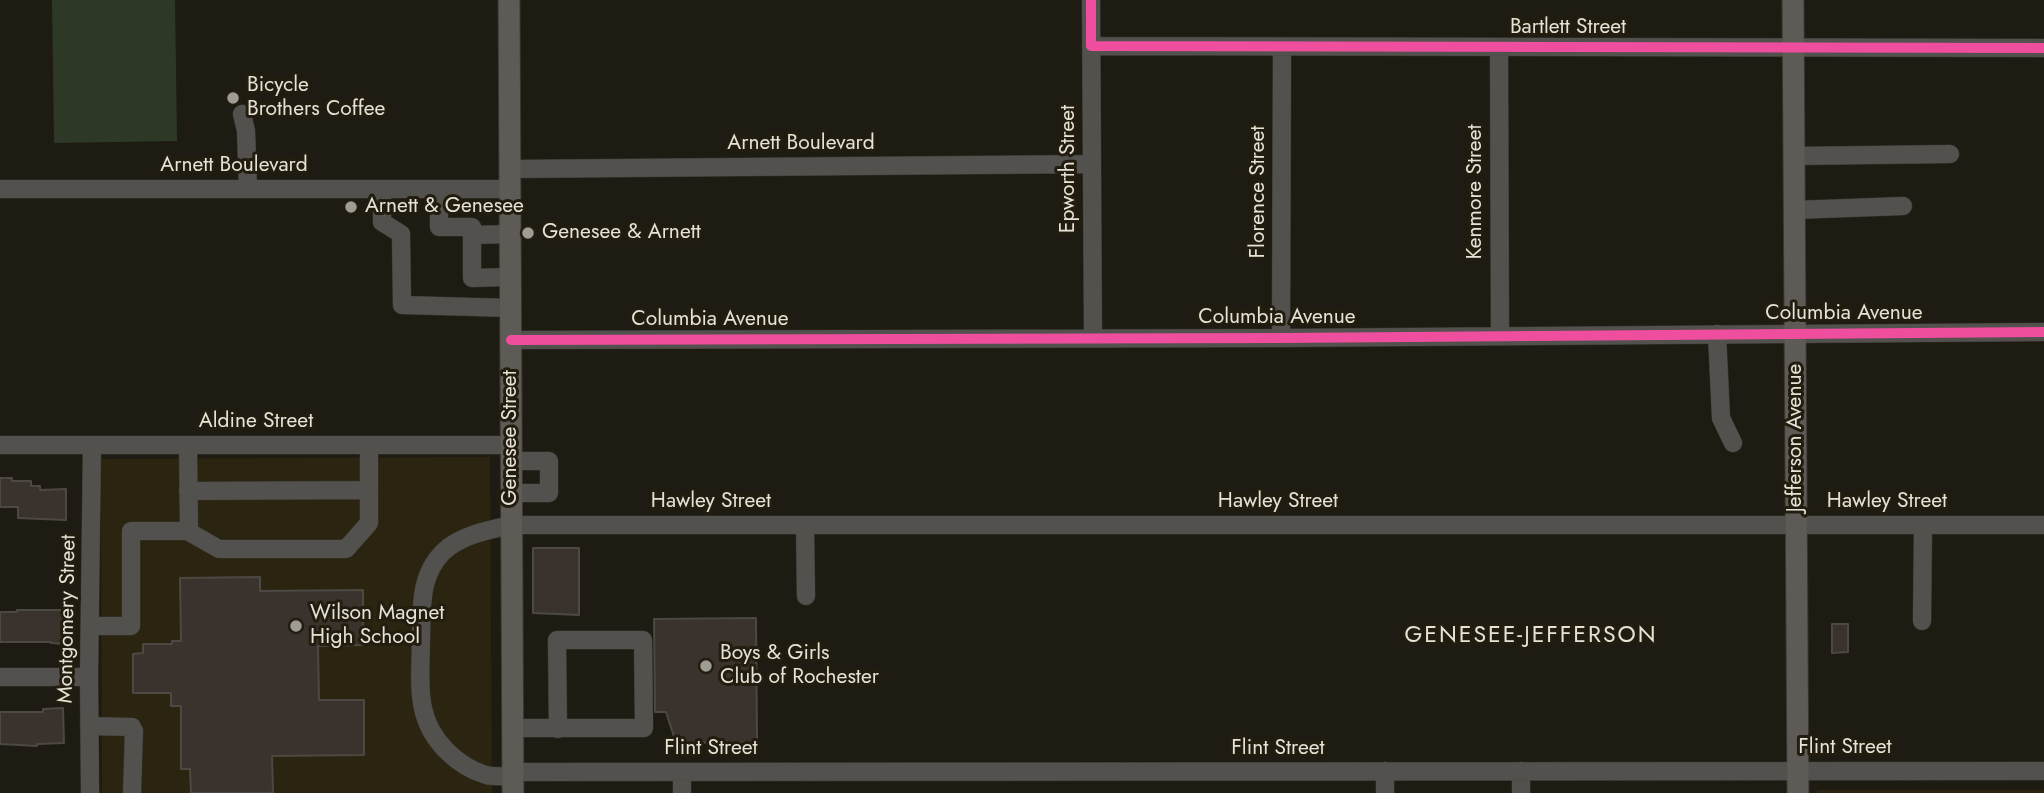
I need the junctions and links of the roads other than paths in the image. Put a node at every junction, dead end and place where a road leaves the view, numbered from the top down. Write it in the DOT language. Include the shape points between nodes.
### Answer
graph roads {
  1 [pos="509,0"];
  2 [pos="1091,0"];
  3 [pos="1793,0"];
  4 [pos="1091,46"];
  5 [pos="1282,47"];
  6 [pos="1499,47"];
  7 [pos="1793,48"];
  8 [pos="2044,48"];
  9 [pos="242,114"];
  10 [pos="1951,155"];
  11 [pos="1794,156"];
  12 [pos="1092,164"];
  13 [pos="510,179"];
  14 [pos="0,189"];
  15 [pos="248,189"];
  16 [pos="382,189"];
  17 [pos="439,189"];
  18 [pos="1903,206"];
  19 [pos="1794,210"];
  20 [pos="510,234"];
  21 [pos="472,235"];
  22 [pos="510,278"];
  23 [pos="511,308"];
  24 [pos="2044,332"];
  25 [pos="1795,333"];
  26 [pos="1717,334"];
  27 [pos="1500,336"];
  28 [pos="1093,338"];
  29 [pos="1280,338"];
  30 [pos="511,340"];
  31 [pos="1733,443"];
  32 [pos="0,445"];
  33 [pos="92,445"];
  34 [pos="188,445"];
  35 [pos="369,445"];
  36 [pos="511,453"];
  37 [pos="369,490"];
  38 [pos="188,491"];
  39 [pos="511,493"];
  40 [pos="512,525"];
  41 [pos="806,525"];
  42 [pos="1797,525"];
  43 [pos="1923,525"];
  44 [pos="2044,525"];
  45 [pos="189,531"];
  46 [pos="806,596"];
  47 [pos="1922,621"];
  48 [pos="90,626"];
  49 [pos="0,677"];
  50 [pos="89,677"];
  51 [pos="89,726"];
  52 [pos="513,728"];
  53 [pos="558,729"];
  54 [pos="1385,771"];
  55 [pos="1521,771"];
  56 [pos="1797,771"];
  57 [pos="2044,771"];
  58 [pos="682,772"];
  59 [pos="513,780"];
  60 [pos="90,793"];
  61 [pos="132,793"];
  62 [pos="682,793"];
  63 [pos="1385,793"];
  64 [pos="1521,793"];
  65 [pos="1798,793"];
  1 -- 13 [label="main road, Genesee Street"];
  2 -- 4 [label="street, Epworth Street"];
  3 -- 7 [label="main road, Jefferson Avenue"];
  4 -- 5 [label="street, Bartlett Street"];
  4 -- 12 [label="street, Epworth Street"];
  5 -- 6 [label="street, Bartlett Street"];
  5 -- 29 [label="street, Florence Street"];
  6 -- 7 [label="street, Bartlett Street"];
  6 -- 27 [label="street, Kenmore Street"];
  7 -- 8 [label="street, Bartlett Street"];
  7 -- 11 [label="main road, Jefferson Avenue"];
  9 -- 15 [label="street"];
  10 -- 11 [label="street"];
  11 -- 19 [label="main road, Jefferson Avenue"];
  12 -- 13 [label="street, Arnett Boulevard"];
  12 -- 28 [label="street, Epworth Street"];
  13 -- 17 [label="street, Arnett Boulevard"];
  13 -- 20 [label="main road, Genesee Street"];
  14 -- 15 [label="street, Arnett Boulevard"];
  15 -- 16 [label="street, Arnett Boulevard"];
  16 -- 17 [label="street, Arnett Boulevard"];
  16 -- 23 [label="street" via="382,222 401,234 402,305"];
  17 -- 21 [label="street" via="439,227 472,227"];
  18 -- 19 [label="street"];
  19 -- 25 [label="main road, Jefferson Avenue"];
  20 -- 21 [label="street"];
  20 -- 22 [label="main road, Genesee Street"];
  21 -- 22 [label="street" via="472,278"];
  22 -- 23 [label="main road, Genesee Street"];
  23 -- 30 [label="main road, Genesee Street"];
  24 -- 25 [label="street, Columbia Avenue"];
  25 -- 26 [label="street, Columbia Avenue"];
  25 -- 42 [label="main road, Jefferson Avenue"];
  26 -- 27 [label="street, Columbia Avenue"];
  26 -- 31 [label="street" via="1721,418"];
  27 -- 29 [label="street, Columbia Avenue"];
  28 -- 29 [label="street, Columbia Avenue"];
  28 -- 30 [label="street, Columbia Avenue"];
  30 -- 36 [label="main road, Genesee Street"];
  32 -- 33 [label="street, Aldine Street"];
  33 -- 34 [label="street, Aldine Street"];
  33 -- 48 [label="street, Montgomery Street"];
  34 -- 35 [label="street, Aldine Street"];
  34 -- 38 [label="street"];
  35 -- 36 [label="street, Aldine Street"];
  35 -- 37 [label="street"];
  36 -- 39 [label="main road, Genesee Street"];
  36 -- 39 [label="street, Aldine Street" via="548,461 548,493"];
  37 -- 38 [label="street"];
  37 -- 45 [label="street" via="369,523 346,549 219,549"];
  38 -- 45 [label="street"];
  39 -- 40 [label="main road, Genesee Street"];
  40 -- 41 [label="street, Hawley Street"];
  40 -- 52 [label="main road, Genesee Street"];
  40 -- 59 [label="street, Hawley Street" via="466,537 442,553 429,573 422,590 421,671 428,728 444,748 466,767"];
  41 -- 42 [label="street, Hawley Street"];
  41 -- 46 [label="street"];
  42 -- 43 [label="street, Hawley Street"];
  42 -- 56 [label="main road, Jefferson Avenue"];
  43 -- 44 [label="street, Hawley Street"];
  43 -- 47 [label="street"];
  45 -- 48 [label="street" via="131,531 131,626"];
  48 -- 50 [label="street, Montgomery Street"];
  49 -- 50 [label="street"];
  50 -- 51 [label="street, Montgomery Street"];
  51 -- 60 [label="street, Montgomery Street"];
  51 -- 61 [label="street" via="132,727"];
  52 -- 53 [label="street"];
  52 -- 59 [label="main road, Genesee Street"];
  53 -- 53 [label="street" via="644,728 643,640 557,640"];
  54 -- 55 [label="street, Flint Street"];
  54 -- 58 [label="street, Flint Street"];
  54 -- 63 [label="street"];
  55 -- 56 [label="street, Flint Street"];
  55 -- 64 [label="street"];
  56 -- 57 [label="street, Flint Street"];
  56 -- 65 [label="main road, Jefferson Avenue"];
  58 -- 59 [label="street, Flint Street"];
  58 -- 62 [label="street"];
}
